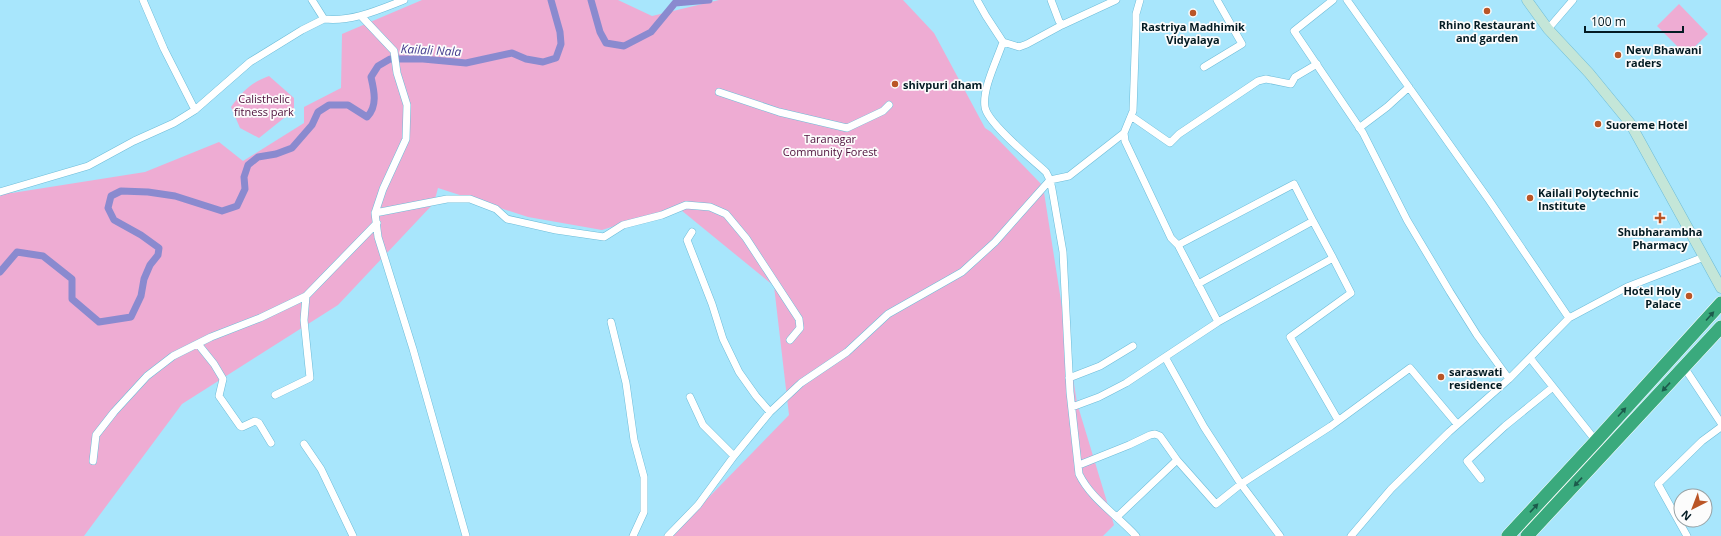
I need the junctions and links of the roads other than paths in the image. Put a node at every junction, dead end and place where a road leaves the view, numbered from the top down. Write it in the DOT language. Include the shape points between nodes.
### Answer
graph roads {
  1 [pos="143,0"];
  2 [pos="312,0"];
  3 [pos="404,0"];
  4 [pos="977,0"];
  5 [pos="1051,0"];
  6 [pos="1116,0"];
  7 [pos="1140,0"];
  8 [pos="1217,0"];
  9 [pos="1333,0"];
  10 [pos="1347,0"];
  11 [pos="1527,0"];
  12 [pos="1573,0"];
  13 [pos="361,16"];
  14 [pos="324,19"];
  15 [pos="1062,25"];
  16 [pos="1548,29"];
  17 [pos="1004,42"];
  18 [pos="1317,64"];
  19 [pos="1204,67"];
  20 [pos="1408,87"];
  21 [pos="719,92"];
  22 [pos="889,105"];
  23 [pos="195,110"];
  24 [pos="1131,116"];
  25 [pos="1359,128"];
  26 [pos="1124,133"];
  27 [pos="1050,180"];
  28 [pos="0,192"];
  29 [pos="375,213"];
  30 [pos="1313,221"];
  31 [pos="377,223"];
  32 [pos="692,232"];
  33 [pos="1178,245"];
  34 [pos="1704,257"];
  35 [pos="1333,258"];
  36 [pos="1198,284"];
  37 [pos="1721,288"];
  38 [pos="306,296"];
  39 [pos="1721,303"];
  40 [pos="1569,318"];
  41 [pos="611,322"];
  42 [pos="1218,322"];
  43 [pos="1721,327"];
  44 [pos="790,340"];
  45 [pos="198,344"];
  46 [pos="1133,346"];
  47 [pos="1165,357"];
  48 [pos="1530,358"];
  49 [pos="1684,367"];
  50 [pos="1069,378"];
  51 [pos="1509,379"];
  52 [pos="1553,387"];
  53 [pos="275,395"];
  54 [pos="690,397"];
  55 [pos="1072,407"];
  56 [pos="770,412"];
  57 [pos="1338,420"];
  58 [pos="1721,423"];
  59 [pos="1457,424"];
  60 [pos="1721,427"];
  61 [pos="1596,441"];
  62 [pos="271,443"];
  63 [pos="304,444"];
  64 [pos="734,456"];
  65 [pos="1177,460"];
  66 [pos="93,461"];
  67 [pos="1079,465"];
  68 [pos="1481,479"];
  69 [pos="1241,484"];
  70 [pos="1118,516"];
  71 [pos="353,536"];
  72 [pos="466,536"];
  73 [pos="634,536"];
  74 [pos="668,536"];
  75 [pos="1136,536"];
  76 [pos="1280,536"];
  77 [pos="1351,536"];
  78 [pos="1508,536"];
  79 [pos="1527,536"];
  80 [pos="1687,536"];
  1 -- 23 [label="street" via="164,50"];
  2 -- 14 [label="street"];
  3 -- 13 [label="street"];
  4 -- 17 [label="street"];
  5 -- 15 [label="street"];
  6 -- 15 [label="street"];
  7 -- 24 [label="street" via="1136,14 1134,97"];
  8 -- 19 [label="street" via="1242,44"];
  9 -- 18 [label="street" via="1294,31"];
  10 -- 20 [label="street"];
  11 -- 16 [label="street"];
  12 -- 16 [label="street"];
  13 -- 14 [label="street"];
  13 -- 29 [label="street" via="394,50 397,73 407,105 406,139"];
  14 -- 23 [label="street" via="250,62"];
  15 -- 17 [label="street" via="1019,47"];
  16 -- 34 [label="street" via="1589,73 1630,124"];
  17 -- 27 [label="street" via="985,95 985,109 992,121 1046,172"];
  18 -- 24 [label="street" via="1295,77 1291,84 1266,79 1258,81 1179,134 1170,144"];
  18 -- 25 [label="street"];
  20 -- 25 [label="street"];
  20 -- 40 [label="street"];
  21 -- 22 [label="street" via="779,112 847,128 883,111"];
  23 -- 28 [label="street" via="88,166"];
  24 -- 26 [label="street"];
  25 -- 51 [label="street" via="1407,220 1450,292 1476,335"];
  26 -- 27 [label="street" via="1069,176"];
  26 -- 33 [label="street" via="1125,141 1168,231"];
  27 -- 50 [label="street" via="1063,252"];
  27 -- 56 [label="street" via="996,242 962,272 888,314 860,342 801,383"];
  29 -- 31 [label="street"];
  29 -- 44 [label="street" via="447,199 470,199 496,209 507,219 604,237 623,225 662,215 686,205 710,207 726,214 746,238 800,319 800,328"];
  30 -- 33 [label="street" via="1294,184"];
  30 -- 35 [label="street"];
  30 -- 36 [label="street"];
  31 -- 38 [label="street"];
  31 -- 72 [label="street" via="378,237"];
  32 -- 56 [label="street" via="687,240 723,339 739,372"];
  33 -- 36 [label="street"];
  34 -- 37 [label="street"];
  34 -- 40 [label="street" via="1627,287"];
  35 -- 42 [label="street"];
  35 -- 57 [label="street" via="1351,293 1290,337"];
  36 -- 42 [label="street"];
  38 -- 45 [label="street"];
  38 -- 53 [label="street" via="304,320 310,378"];
  61 -- 39 [label="highway, one-way"];
  40 -- 48 [label="street"];
  41 -- 73 [label="street" via="626,383 634,440 644,477 644,512"];
  42 -- 47 [label="street"];
  43 -- 49 [label="highway"];
  45 -- 62 [label="street" via="222,379 220,396 240,426 259,422"];
  45 -- 66 [label="street" via="173,356 147,376 114,412 96,435"];
  46 -- 50 [label="street" via="1100,366"];
  47 -- 55 [label="street" via="1126,383"];
  47 -- 69 [label="street"];
  48 -- 51 [label="street"];
  48 -- 52 [label="street"];
  49 -- 58 [label="street"];
  49 -- 79 [label="highway, one-way"];
  50 -- 55 [label="street"];
  51 -- 59 [label="street"];
  52 -- 61 [label="street"];
  52 -- 68 [label="street" via="1467,461"];
  54 -- 64 [label="street" via="703,425"];
  55 -- 67 [label="street"];
  56 -- 64 [label="street"];
  57 -- 59 [label="street" via="1410,368"];
  57 -- 69 [label="street"];
  59 -- 77 [label="street" via="1391,489"];
  60 -- 80 [label="street" via="1702,441 1658,484"];
  78 -- 61 [label="highway, one-way"];
  63 -- 71 [label="street" via="321,469"];
  64 -- 74 [label="street" via="698,505"];
  65 -- 67 [label="street" via="1160,436 1155,434"];
  65 -- 69 [label="street" via="1216,504"];
  65 -- 70 [label="street"];
  67 -- 70 [label="street" via="1082,481 1100,502"];
  69 -- 76 [label="street"];
  70 -- 75 [label="street"];
}
